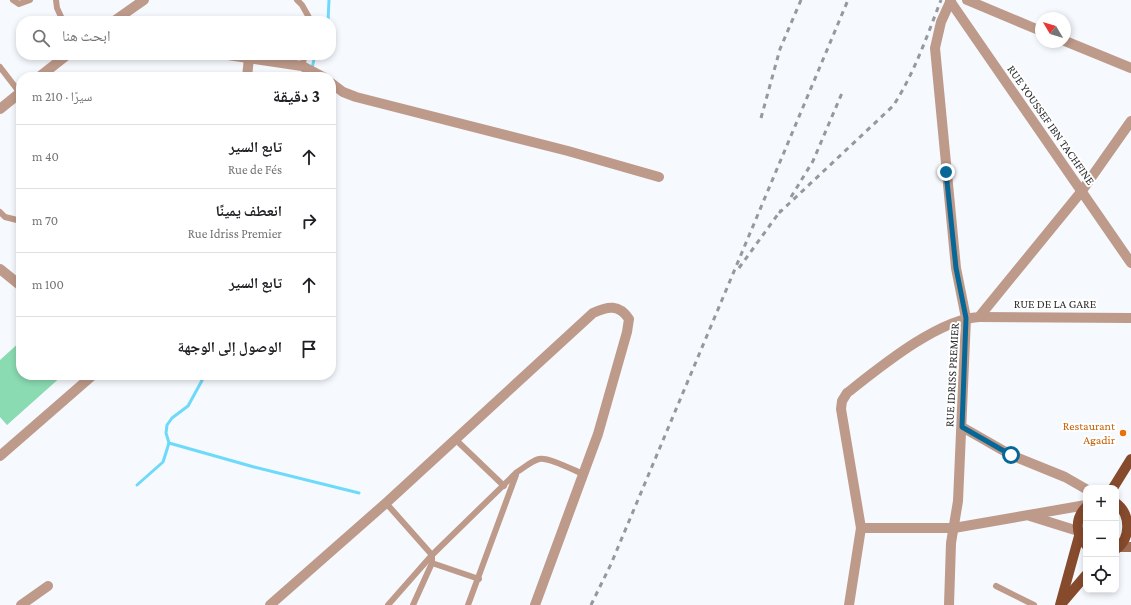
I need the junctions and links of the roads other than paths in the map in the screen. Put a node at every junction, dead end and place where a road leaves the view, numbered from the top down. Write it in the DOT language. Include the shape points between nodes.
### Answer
graph roads {
  1 [pos="13,0"];
  2 [pos="30,0"];
  3 [pos="56,0"];
  4 [pos="144,0"];
  5 [pos="296,0"];
  6 [pos="967,0"];
  7 [pos="950,1"];
  8 [pos="61,16"];
  9 [pos="121,16"];
  10 [pos="308,16"];
  11 [pos="1035,28"];
  12 [pos="1071,43"];
  13 [pos="61,60"];
  14 [pos="250,60"];
  15 [pos="263,60"];
  16 [pos="304,60"];
  17 [pos="302,66"];
  18 [pos="0,67"];
  19 [pos="1131,68"];
  20 [pos="45,72"];
  21 [pos="247,72"];
  22 [pos="313,72"];
  23 [pos="336,86"];
  24 [pos="16,94"];
  25 [pos="16,98"];
  26 [pos="0,108"];
  27 [pos="1131,121"];
  28 [pos="659,177"];
  29 [pos="1081,192"];
  30 [pos="0,212"];
  31 [pos="16,220"];
  32 [pos="1131,263"];
  33 [pos="0,269"];
  34 [pos="16,282"];
  35 [pos="979,317"];
  36 [pos="966,318"];
  37 [pos="1131,318"];
  38 [pos="87,380"];
  39 [pos="962,427"];
  40 [pos="455,439"];
  41 [pos="0,456"];
  42 [pos="1131,459"];
  43 [pos="517,472"];
  44 [pos="584,474"];
  45 [pos="1115,485"];
  46 [pos="504,486"];
  47 [pos="1083,487"];
  48 [pos="386,503"];
  49 [pos="1131,503"];
  50 [pos="1083,506"];
  51 [pos="1119,506"];
  52 [pos="1083,511"];
  53 [pos="1028,515"];
  54 [pos="1129,518"];
  55 [pos="861,528"];
  56 [pos="954,528"];
  57 [pos="1079,534"];
  58 [pos="1083,540"];
  59 [pos="1119,547"];
  60 [pos="1131,547"];
  61 [pos="1119,548"];
  62 [pos="432,555"];
  63 [pos="432,562"];
  64 [pos="1083,578"];
  65 [pos="479,579"];
  66 [pos="48,586"];
  67 [pos="996,586"];
  68 [pos="21,605"];
  69 [pos="270,605"];
  70 [pos="388,605"];
  71 [pos="413,605"];
  72 [pos="468,605"];
  73 [pos="535,605"];
  74 [pos="849,605"];
  75 [pos="949,605"];
  76 [pos="1034,605"];
  1 -- 2 [label="lane" via="19,4"];
  3 -- 8 [label="lane"];
  4 -- 9 [label="street"];
  5 -- 10 [label="lane"];
  6 -- 11 [label="street"];
  7 -- 29 [label="street, RUE YOUSSEF IBN TACHFINE"];
  7 -- 36 [label="street" via="941,22 935,48 956,268"];
  12 -- 19 [label="street"];
  13 -- 20 [label="street"];
  14 -- 21 [label="street"];
  15 -- 17 [label="street"];
  16 -- 17 [label="lane"];
  17 -- 22 [label="street"];
  18 -- 24 [label="lane"];
  23 -- 28 [label="street" via="356,97 561,149"];
  25 -- 26 [label="street"];
  27 -- 29 [label="street"];
  29 -- 32 [label="street, RUE YOUSSEF IBN TACHFINE"];
  29 -- 35 [label="street"];
  30 -- 31 [label="lane" via="5,217"];
  33 -- 34 [label="street"];
  35 -- 36 [label="street, RUE IDRISS PREMIER"];
  35 -- 37 [label="street, RUE DE LA GARE"];
  36 -- 39 [label="street, RUE IDRISS PREMIER"];
  36 -- 55 [label="street" via="908,348 847,393 842,401 841,409"];
  38 -- 41 [label="street"];
  39 -- 47 [label="street" via="1011,455 1065,476"];
  39 -- 56 [label="street, RUE IDRISS PREMIER"];
  40 -- 44 [label="street" via="593,313 607,307 617,308 629,319 627,332"];
  40 -- 46 [label="lane"];
  40 -- 48 [label="street"];
  42 -- 45 [label="main road"];
  43 -- 44 [label="lane" via="540,459"];
  43 -- 46 [label="lane"];
  43 -- 65 [label="lane"];
  44 -- 73 [label="street"];
  46 -- 62 [label="lane"];
  48 -- 62 [label="lane"];
  48 -- 69 [label="street"];
  49 -- 54 [label="main road"];
  50 -- 53 [label="street"];
  51 -- 54 [label="main road"];
  52 -- 57 [label="main road" via="1080,516"];
  53 -- 56 [label="street"];
  53 -- 57 [label="street"];
  54 -- 59 [label="main road" via="1129,532"];
  55 -- 56 [label="street"];
  55 -- 74 [label="street"];
  56 -- 75 [label="street, RUE IDRISS PREMIER" via="950,551"];
  57 -- 58 [label="main road"];
  57 -- 64 [label="main road" via="1060,605"];
  60 -- 61 [label="main road"];
  62 -- 63 [label="lane"];
  62 -- 70 [label="lane"];
  63 -- 65 [label="lane"];
  63 -- 71 [label="lane"];
  65 -- 72 [label="lane"];
  66 -- 68 [label="street"];
  67 -- 76 [label="lane"];
}
